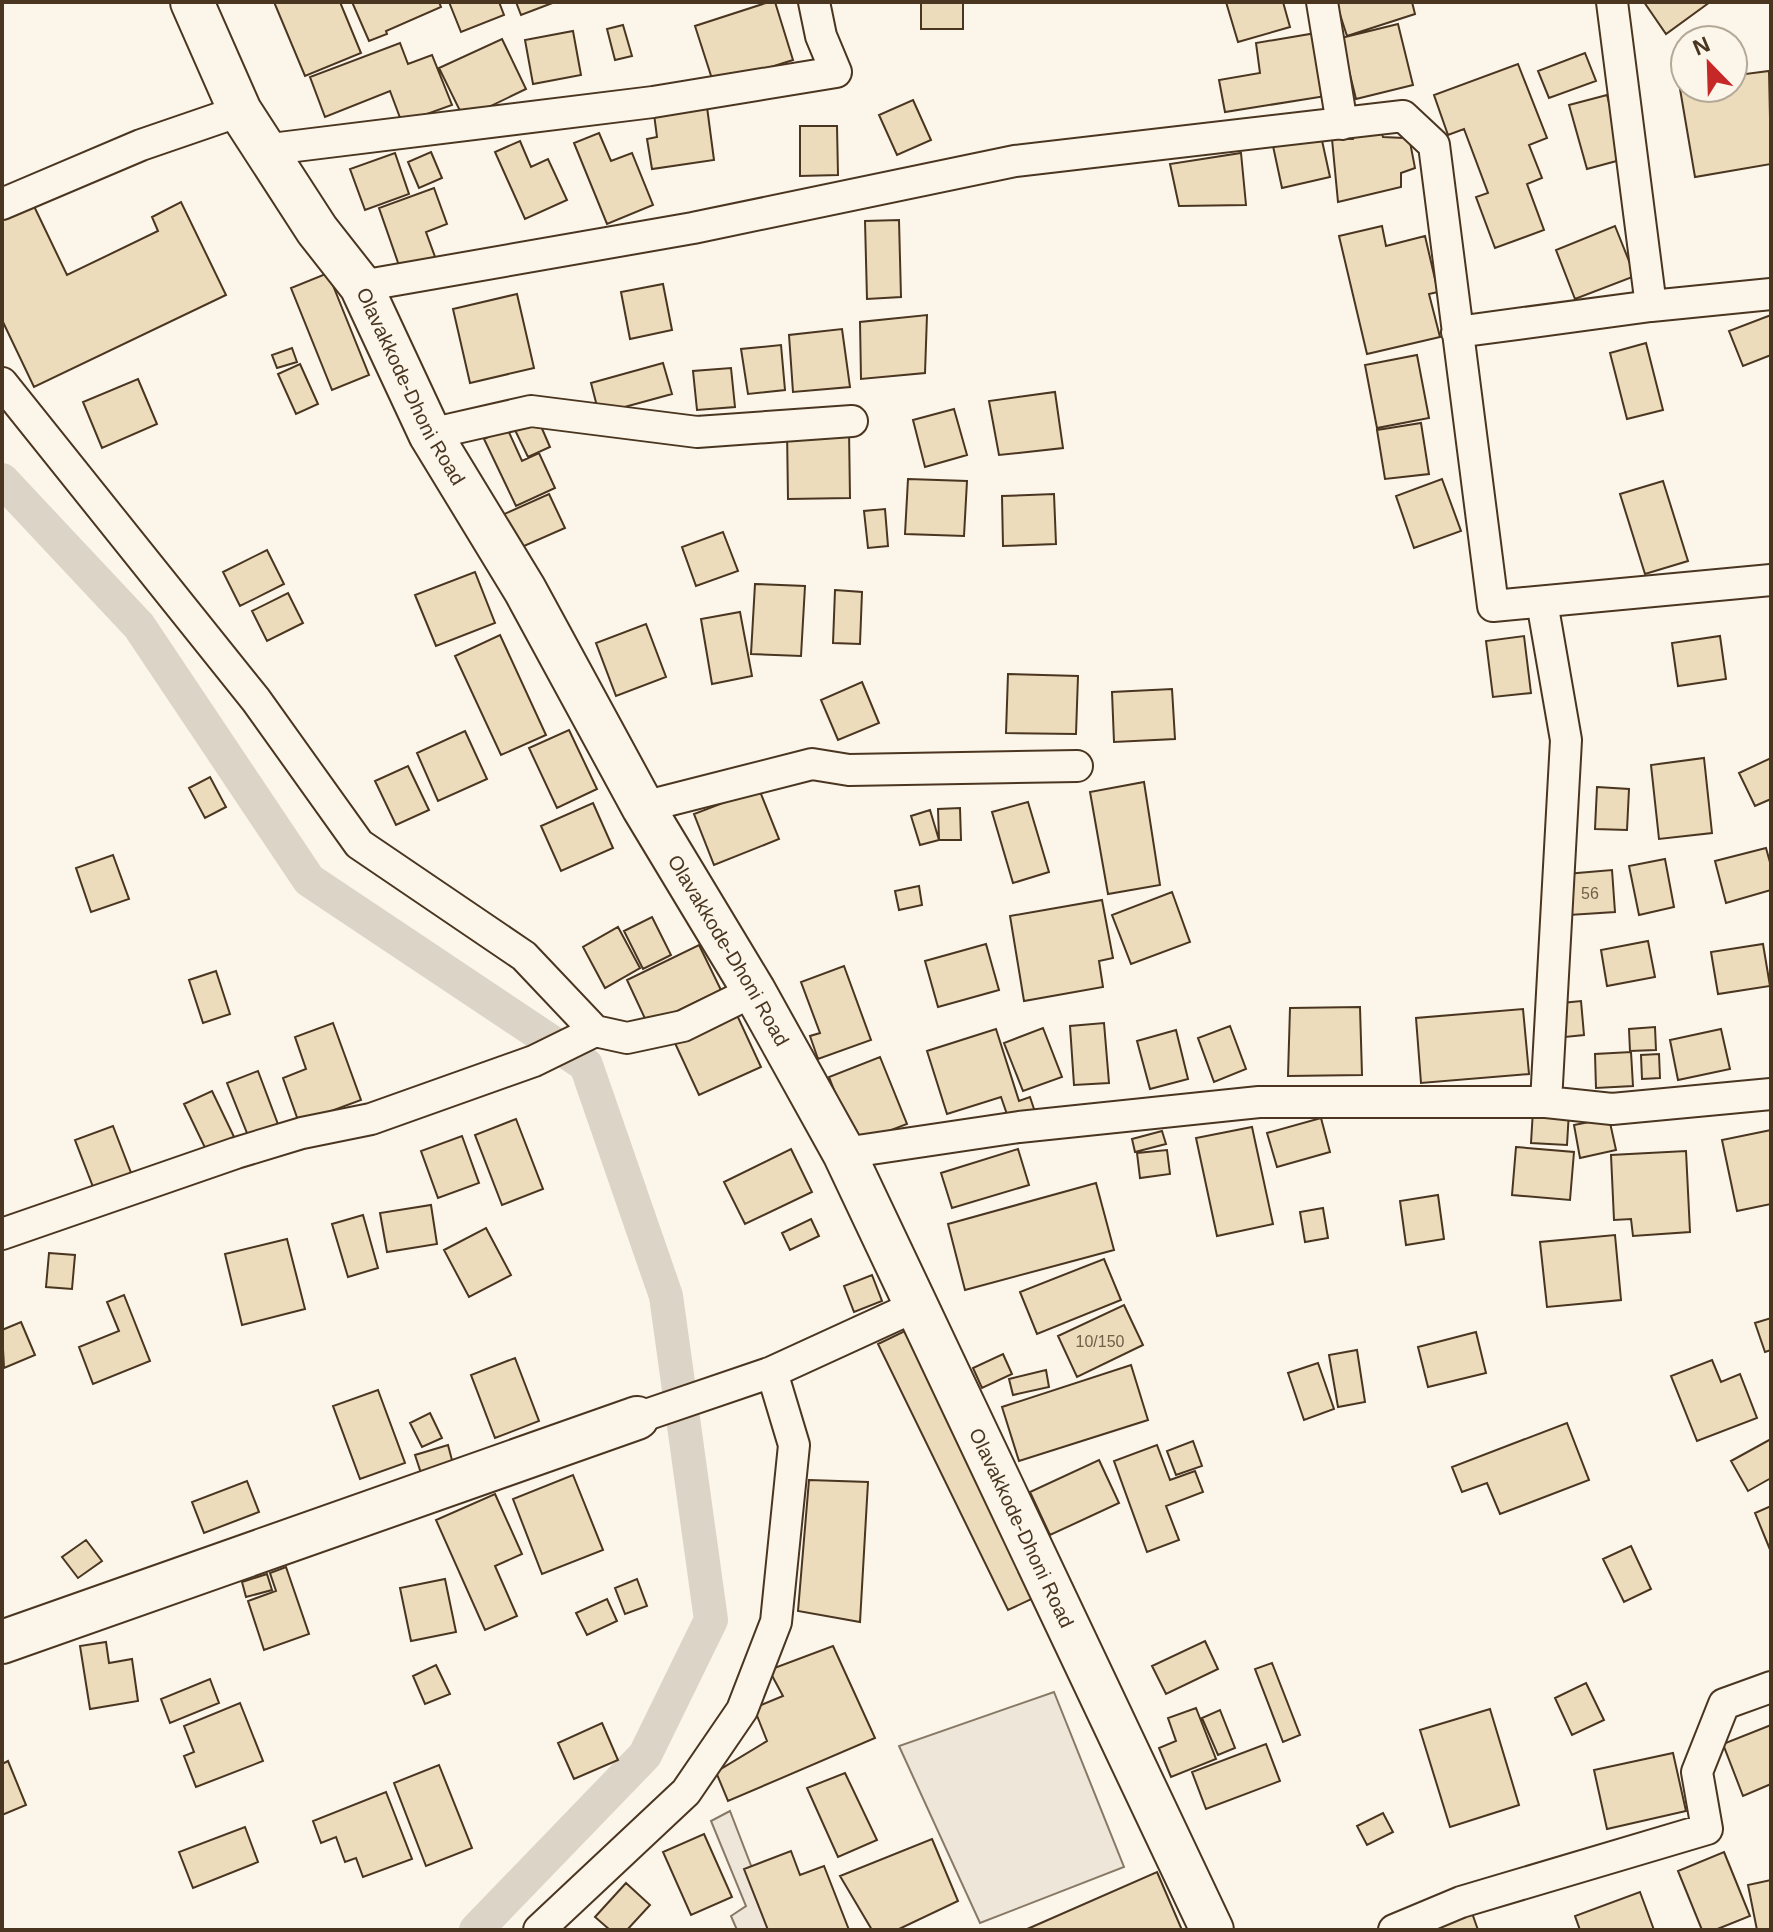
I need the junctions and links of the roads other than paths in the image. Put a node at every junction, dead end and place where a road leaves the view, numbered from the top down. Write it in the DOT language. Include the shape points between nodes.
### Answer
graph roads {
  1 [pos="192,2"];
  2 [pos="814,2"];
  3 [pos="1322,2"];
  4 [pos="1612,2"];
  5 [pos="240,111"];
  6 [pos="1342,124"];
  7 [pos="263,150"];
  8 [pos="2,204"];
  9 [pos="361,286"];
  10 [pos="1771,294"];
  11 [pos="1651,306"];
  12 [pos="1457,332"];
  13 [pos="2,383"];
  14 [pos="852,421"];
  15 [pos="430,434"];
  16 [pos="1771,580"];
  17 [pos="1542,602"];
  18 [pos="1077,766"];
  19 [pos="643,807"];
  20 [pos="754,991"];
  21 [pos="595,1031"];
  22 [pos="1771,1094"];
  23 [pos="1546,1102"];
  24 [pos="844,1153"];
  25 [pos="2,1234"];
  26 [pos="916,1306"];
  27 [pos="772,1372"];
  28 [pos="637,1418"];
  29 [pos="2,1642"];
  30 [pos="1771,1687"];
  31 [pos="539,1930"];
  32 [pos="1212,1930"];
  33 [pos="1394,1930"];
  1 -- 5 [label="main road, Olavakkode-Dhoni Road"];
  2 -- 7 [label="street" via="836,72 653,102"];
  3 -- 6 [label="street"];
  4 -- 11 [label="street"];
  5 -- 7 [label="main road, Olavakkode-Dhoni Road"];
  5 -- 8 [label="street" via="141,145"];
  6 -- 9 [label="street" via="1015,161 693,228"];
  6 -- 12 [label="street" via="1403,116 1434,145"];
  7 -- 9 [label="main road, Olavakkode-Dhoni Road"];
  9 -- 15 [label="main road, Olavakkode-Dhoni Road"];
  10 -- 11 [label="street"];
  11 -- 12 [label="street"];
  12 -- 17 [label="street" via="1493,606"];
  13 -- 21 [label="street" via="256,700 359,844 524,956"];
  14 -- 15 [label="street" via="697,432 531,411"];
  15 -- 19 [label="main road, Olavakkode-Dhoni Road" via="525,590"];
  16 -- 17 [label="street"];
  17 -- 23 [label="street" via="1566,740"];
  18 -- 19 [label="street" via="849,770 812,764"];
  19 -- 20 [label="main road, Olavakkode-Dhoni Road"];
  20 -- 21 [label="street" via="683,1026 627,1038"];
  20 -- 24 [label="main road, Olavakkode-Dhoni Road"];
  21 -- 25 [label="street" via="534,1061 371,1119 236,1153"];
  22 -- 23 [label="street" via="1612,1109"];
  23 -- 24 [label="street" via="1259,1102 1019,1127"];
  24 -- 26 [label="main road, Olavakkode-Dhoni Road"];
  26 -- 27 [label="street"];
  26 -- 32 [label="main road, Olavakkode-Dhoni Road"];
  27 -- 28 [label="street"];
  27 -- 31 [label="street" via="794,1445 776,1622 742,1710 686,1792"];
  28 -- 29 [label="main road"];
  30 -- 33 [label="street" via="1724,1704 1697,1772 1707,1829 1461,1902"];
}
